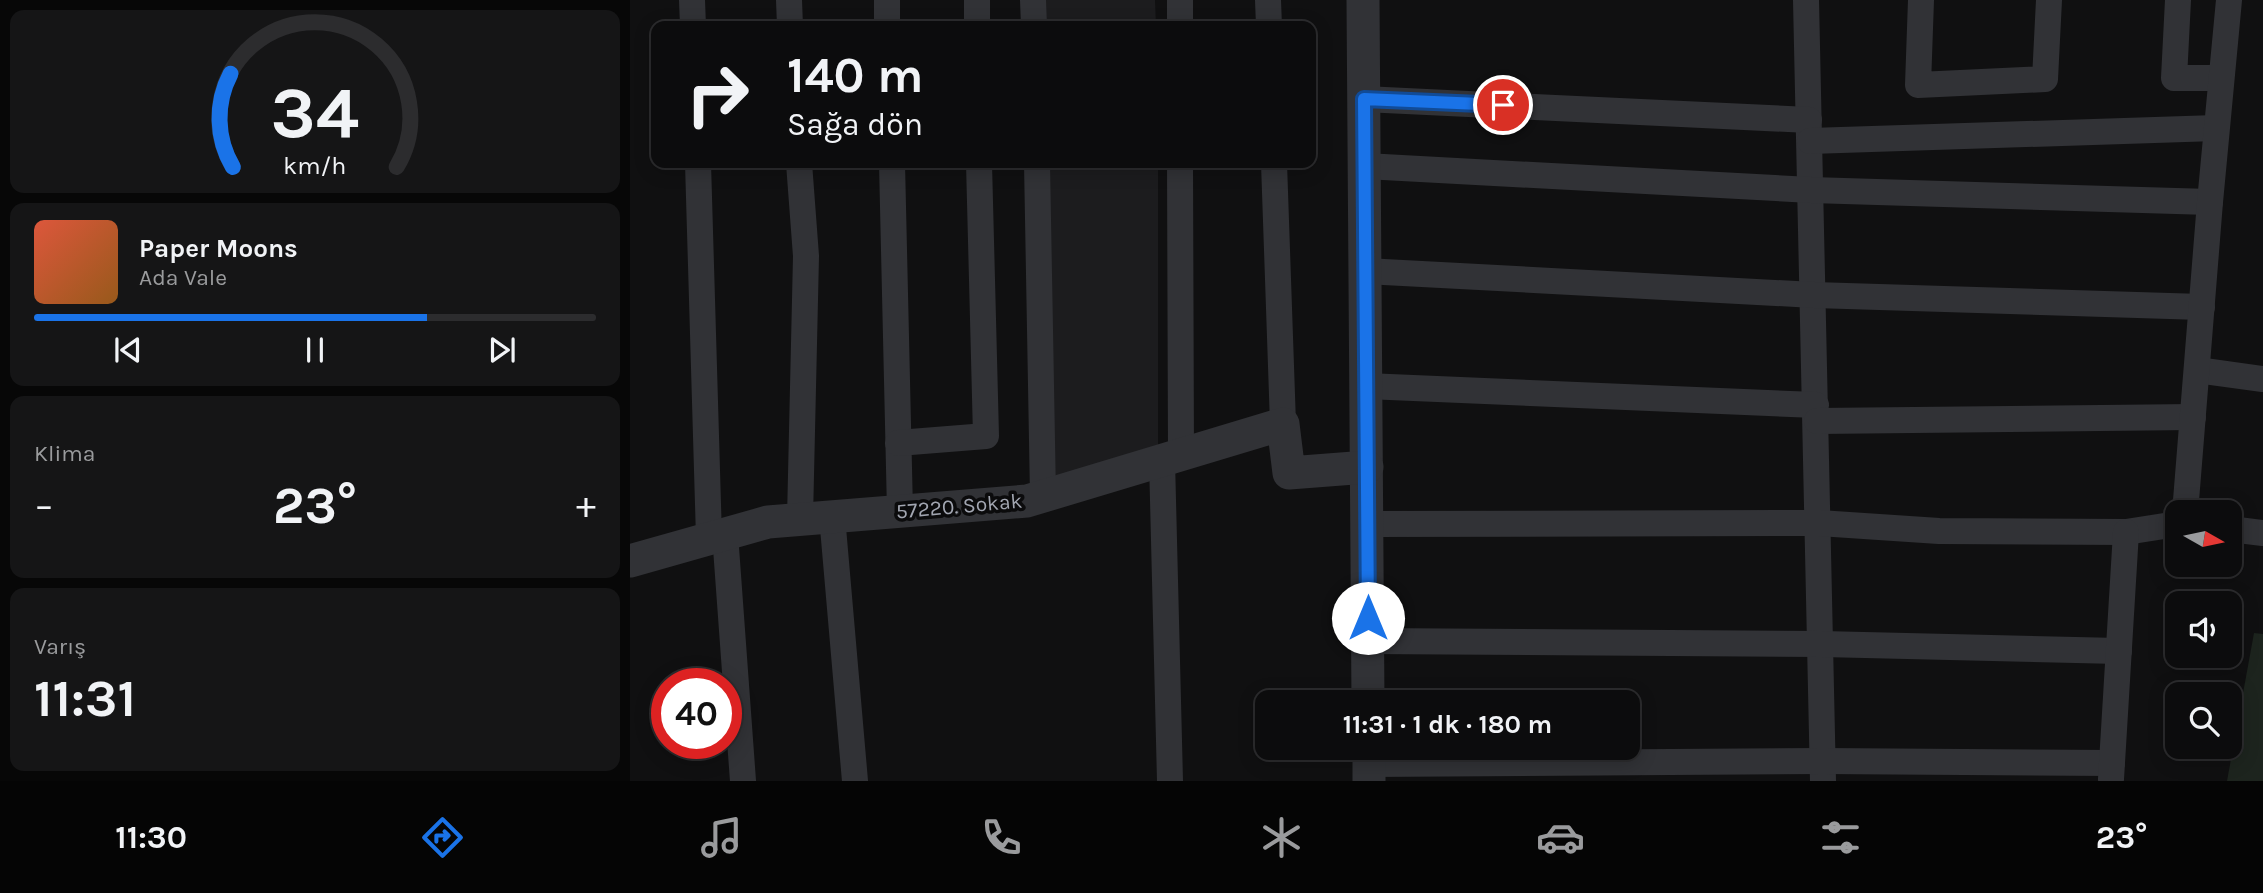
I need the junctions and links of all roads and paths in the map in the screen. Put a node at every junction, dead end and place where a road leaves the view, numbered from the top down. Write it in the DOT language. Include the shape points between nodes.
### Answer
graph roads {
  1 [pos="692,0"];
  2 [pos="789,0"];
  3 [pos="887,0"];
  4 [pos="977,0"];
  5 [pos="1033,0"];
  6 [pos="1180,0"];
  7 [pos="1268,0"];
  8 [pos="1363,0"];
  9 [pos="1806,0"];
  10 [pos="1921,0"];
  11 [pos="2049,0"];
  12 [pos="2178,0"];
  13 [pos="2229,0"];
  14 [pos="693,21"];
  15 [pos="790,21"];
  16 [pos="887,21"];
  17 [pos="977,21"];
  18 [pos="1034,21"];
  19 [pos="1180,21"];
  20 [pos="1269,21"];
  21 [pos="2221,78"];
  22 [pos="1364,99"];
  23 [pos="2216,128"];
  24 [pos="1809,130"];
  25 [pos="1365,166"];
  26 [pos="698,168"];
  27 [pos="799,168"];
  28 [pos="892,168"];
  29 [pos="979,168"];
  30 [pos="1037,168"];
  31 [pos="1180,168"];
  32 [pos="1274,168"];
  33 [pos="1811,190"];
  34 [pos="2210,202"];
  35 [pos="1365,271"];
  36 [pos="1814,295"];
  37 [pos="2202,307"];
  38 [pos="2197,370"];
  39 [pos="2263,379"];
  40 [pos="1366,386"];
  41 [pos="1816,413"];
  42 [pos="2193,417"];
  43 [pos="1283,424"];
  44 [pos="898,443"];
  45 [pos="1172,457"];
  46 [pos="1367,467"];
  47 [pos="1043,496"];
  48 [pos="2186,500"];
  49 [pos="900,511"];
  50 [pos="816,518"];
  51 [pos="1819,523"];
  52 [pos="1367,524"];
  53 [pos="2165,526"];
  54 [pos="2242,530"];
  55 [pos="2126,532"];
  56 [pos="2263,533"];
  57 [pos="717,536"];
  58 [pos="630,561"];
  59 [pos="1368,641"];
  60 [pos="1822,644"];
  61 [pos="2119,651"];
  62 [pos="1368,690"];
  63 [pos="1369,764"];
  64 [pos="1823,771"];
  65 [pos="2111,772"];
  66 [pos="743,781"];
  67 [pos="855,781"];
  68 [pos="1170,781"];
  1 -- 14 [label="street"];
  2 -- 15 [label="street"];
  3 -- 16 [label="street"];
  4 -- 17 [label="street"];
  5 -- 18 [label="street"];
  6 -- 19 [label="street"];
  7 -- 20 [label="street"];
  8 -- 22 [label="street"];
  9 -- 24 [label="street"];
  10 -- 11 [label="street" via="1918,85 2045,79"];
  12 -- 21 [label="street" via="2174,78"];
  13 -- 21 [label="street"];
  21 -- 23 [label="street"];
  22 -- 24 [label="street"];
  22 -- 25 [label="street"];
  23 -- 24 [label="street"];
  23 -- 34 [label="street"];
  24 -- 33 [label="street"];
  25 -- 33 [label="street"];
  25 -- 35 [label="street"];
  26 -- 57 [label="street"];
  27 -- 50 [label="street"];
  28 -- 44 [label="street"];
  29 -- 44 [label="street" via="986,436"];
  30 -- 47 [label="street"];
  31 -- 45 [label="street"];
  32 -- 43 [label="street"];
  33 -- 34 [label="street"];
  33 -- 36 [label="street"];
  34 -- 37 [label="street"];
  35 -- 36 [label="street"];
  35 -- 40 [label="street"];
  36 -- 37 [label="street"];
  36 -- 41 [label="street"];
  37 -- 38 [label="street"];
  38 -- 39 [label="street"];
  38 -- 42 [label="street"];
  40 -- 41 [label="street"];
  40 -- 46 [label="street"];
  41 -- 42 [label="street"];
  41 -- 51 [label="street"];
  42 -- 48 [label="street"];
  43 -- 45 [label="street, 57220. Sokak"];
  43 -- 46 [label="street" via="1289,473"];
  44 -- 49 [label="street"];
  45 -- 47 [label="street, 57220. Sokak"];
  45 -- 68 [label="street"];
  46 -- 52 [label="street"];
  47 -- 49 [label="street, 57220. Sokak"];
  49 -- 50 [label="street, 57220. Sokak"];
  50 -- 57 [label="street, 57220. Sokak" via="768,522"];
  50 -- 67 [label="street"];
  51 -- 52 [label="street"];
  51 -- 55 [label="street" via="1939,531"];
  51 -- 60 [label="street"];
  52 -- 59 [label="street"];
  53 -- 55 [label="street"];
  54 -- 56 [label="street"];
  55 -- 61 [label="street"];
  57 -- 58 [label="street, 57220. Sokak"];
  57 -- 66 [label="street"];
  59 -- 60 [label="street"];
  59 -- 62 [label="street"];
  60 -- 61 [label="street"];
  60 -- 64 [label="street"];
  61 -- 65 [label="street"];
  63 -- 64 [label="street"];
  64 -- 65 [label="street"];
}
